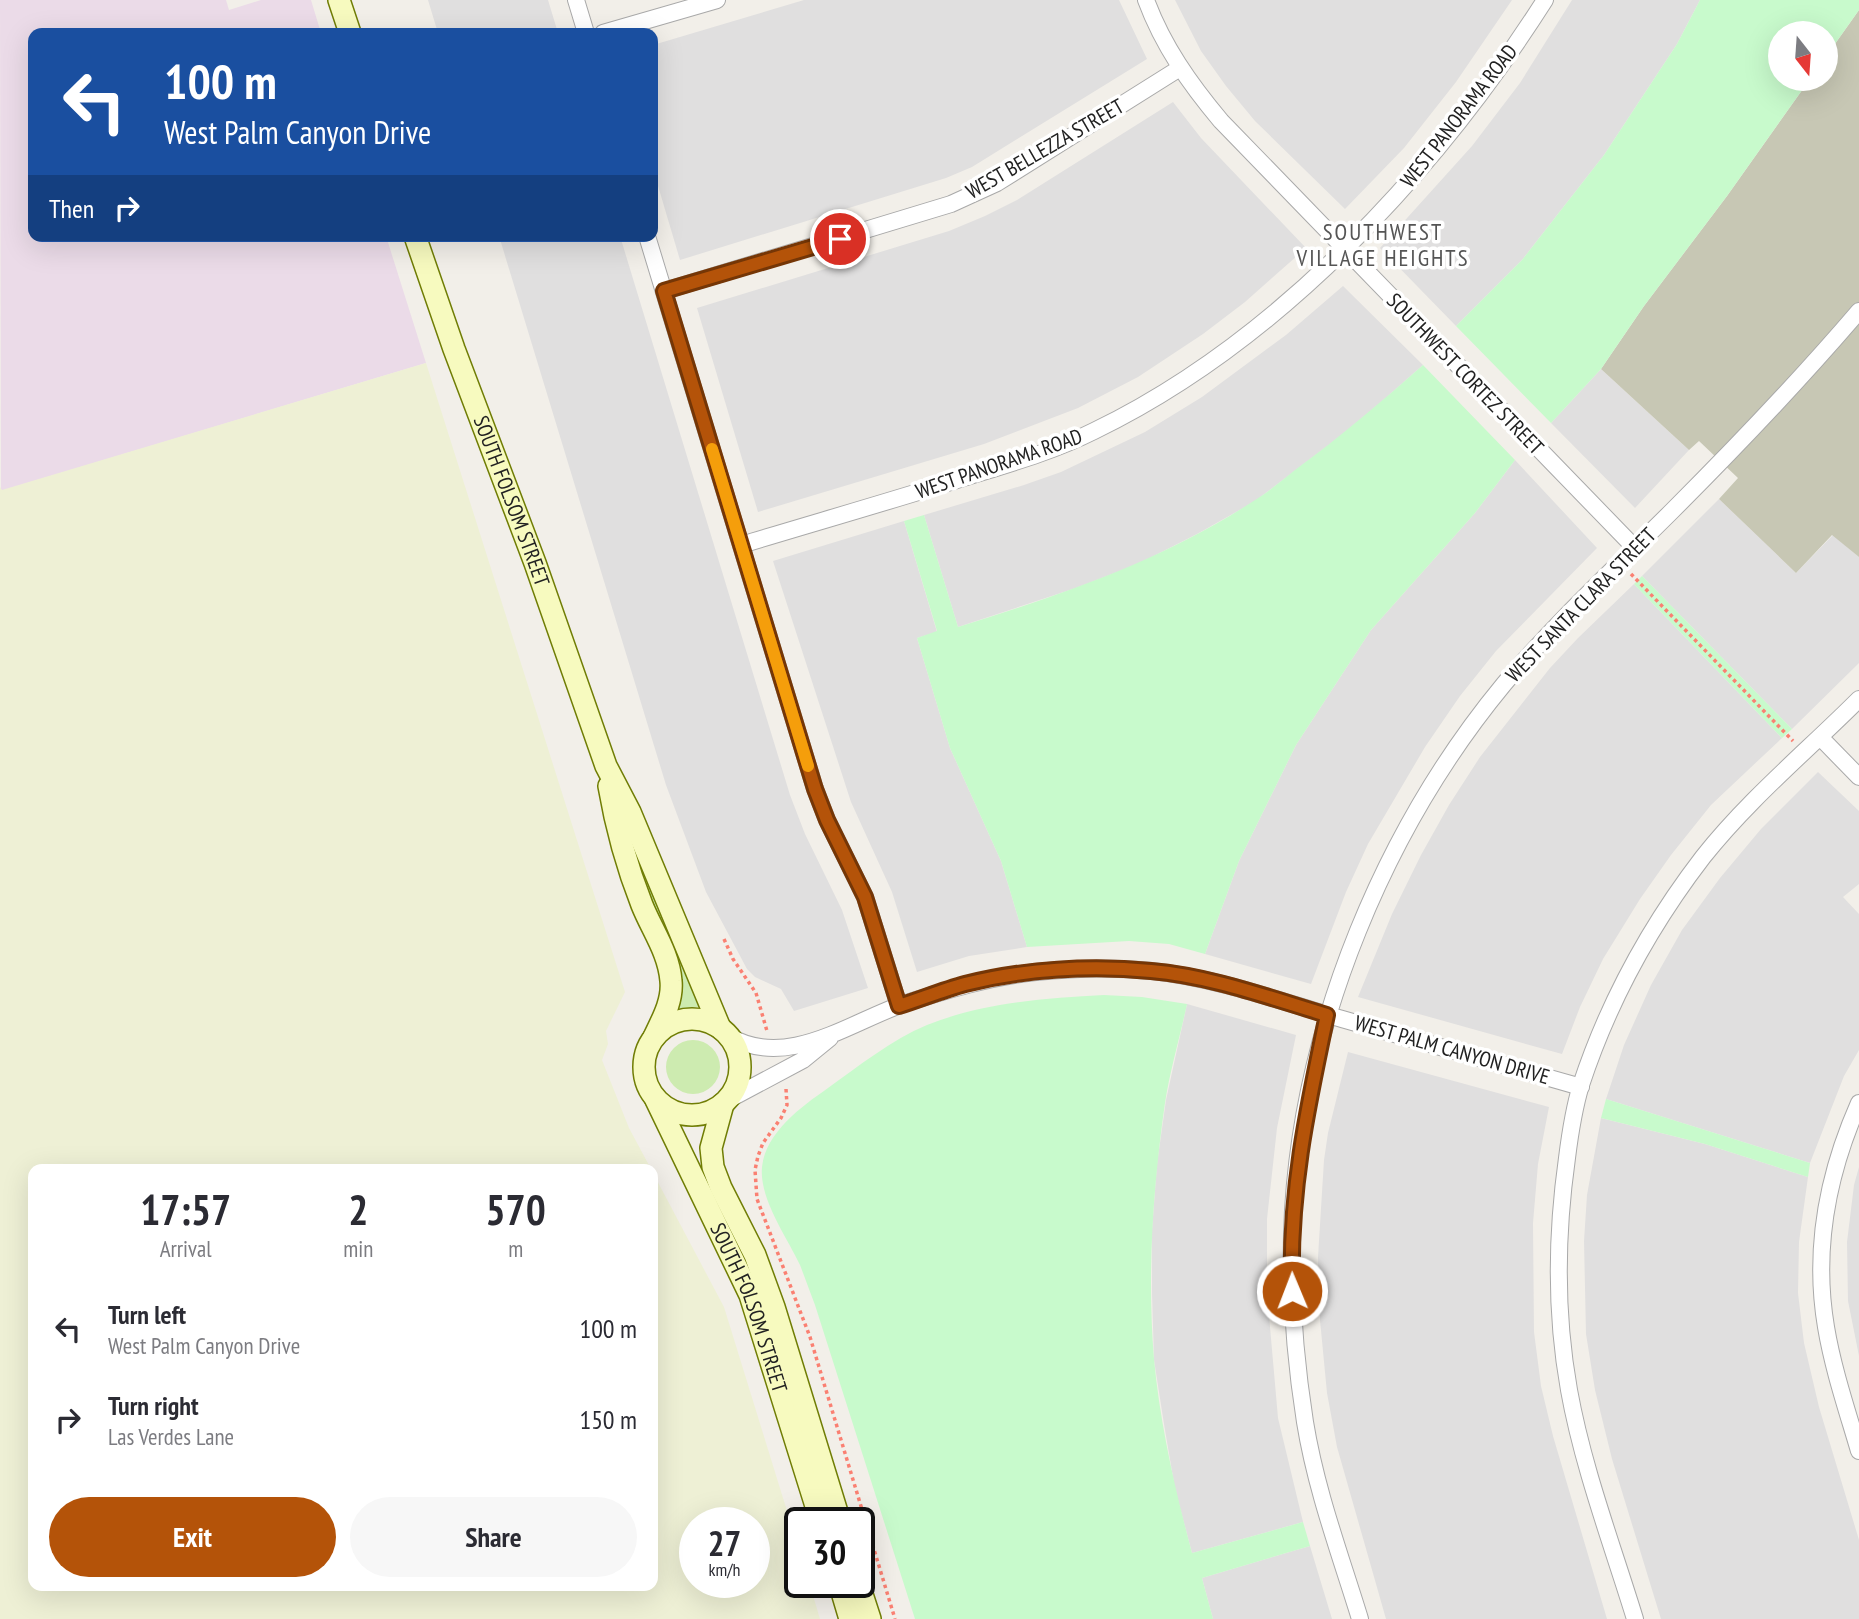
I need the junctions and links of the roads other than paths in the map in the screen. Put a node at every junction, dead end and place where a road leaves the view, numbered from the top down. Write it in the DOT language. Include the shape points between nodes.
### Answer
graph roads {
  1 [pos="339,0"];
  2 [pos="576,0"];
  3 [pos="717,0"];
  4 [pos="1146,0"];
  5 [pos="1545,0"];
  6 [pos="348,28"];
  7 [pos="584,28"];
  8 [pos="620,28"];
  9 [pos="1180,68"];
  10 [pos="417,242"];
  11 [pos="649,242"];
  12 [pos="1344,249"];
  13 [pos="664,291"];
  14 [pos="1859,311"];
  15 [pos="741,545"];
  16 [pos="1635,548"];
  17 [pos="1859,699"];
  18 [pos="1821,737"];
  19 [pos="606,766"];
  20 [pos="1859,777"];
  21 [pos="899,1006"];
  22 [pos="1327,1015"];
  23 [pos="725,1032"];
  24 [pos="835,1035"];
  25 [pos="653,1038"];
  26 [pos="1581,1087"];
  27 [pos="656,1100"];
  28 [pos="726,1102"];
  29 [pos="1859,1103"];
  30 [pos="1859,1451"];
  31 [pos="816,1507"];
  32 [pos="835,1507"];
  33 [pos="844,1598"];
  34 [pos="863,1598"];
  35 [pos="850,1619"];
  36 [pos="870,1619"];
  37 [pos="1360,1619"];
  38 [pos="1635,1619"];
  1 -- 6 [label="street"];
  2 -- 7 [label="street"];
  3 -- 8 [label="street"];
  4 -- 9 [label="street, SOUTHWEST CORTEZ STREET"];
  5 -- 12 [label="street, WEST PANORAMA ROAD" via="1468,111"];
  9 -- 12 [label="street, SOUTHWEST CORTEZ STREET" via="1221,121"];
  9 -- 13 [label="street, WEST BELLEZZA STREET" via="997,183 951,204"];
  10 -- 19 [label="street, SOUTH FOLSOM STREET"];
  11 -- 13 [label="street"];
  12 -- 15 [label="street, WEST PANORAMA ROAD" via="1247,336 1140,408 1092,432 1043,453"];
  12 -- 16 [label="street, SOUTHWEST CORTEZ STREET"];
  13 -- 15 [label="street"];
  14 -- 16 [label="street, WEST SANTA CLARA STREET"];
  15 -- 21 [label="street" via="815,789 865,897"];
  16 -- 22 [label="street, WEST SANTA CLARA STREET" via="1504,684 1438,774 1387,867"];
  17 -- 18 [label="street"];
  18 -- 20 [label="street"];
  18 -- 26 [label="street" via="1750,803 1703,857 1655,925 1625,979"];
  19 -- 23 [label="street, SOUTH FOLSOM STREET"];
  19 -- 25 [label="street, SOUTH FOLSOM STREET" via="614,819 629,870 670,968 670,1000"];
  21 -- 22 [label="street, WEST PALM CANYON DRIVE" via="966,984 1084,969 1152,971 1218,983"];
  21 -- 24 [label="street, WEST PALM CANYON DRIVE"];
  22 -- 26 [label="street, WEST PALM CANYON DRIVE"];
  22 -- 37 [label="street, WEST SANTA CLARA STREET" via="1303,1126 1293,1208 1293,1333 1316,1475"];
  23 -- 24 [label="street, WEST PALM CANYON DRIVE" via="741,1044 773,1049"];
  23 -- 25 [label="street" via="707,1021 692,1019 677,1021"];
  23 -- 28 [label="street" via="740,1061 740,1075"];
  24 -- 28 [label="street, WEST PALM CANYON DRIVE" via="803,1060"];
  25 -- 27 [label="street" via="643,1069"];
  26 -- 38 [label="street" via="1562,1192 1559,1321 1577,1430"];
  27 -- 28 [label="street" via="681,1115 711,1112"];
  27 -- 31 [label="street, SOUTH FOLSOM STREET" via="750,1295"];
  28 -- 32 [label="street, SOUTH FOLSOM STREET" via="713,1139 713,1167 774,1307"];
  29 -- 30 [label="street" via="1840,1151 1825,1213 1822,1290 1834,1364"];
  33 -- 35 [label="street"];
  34 -- 36 [label="street"];
}
